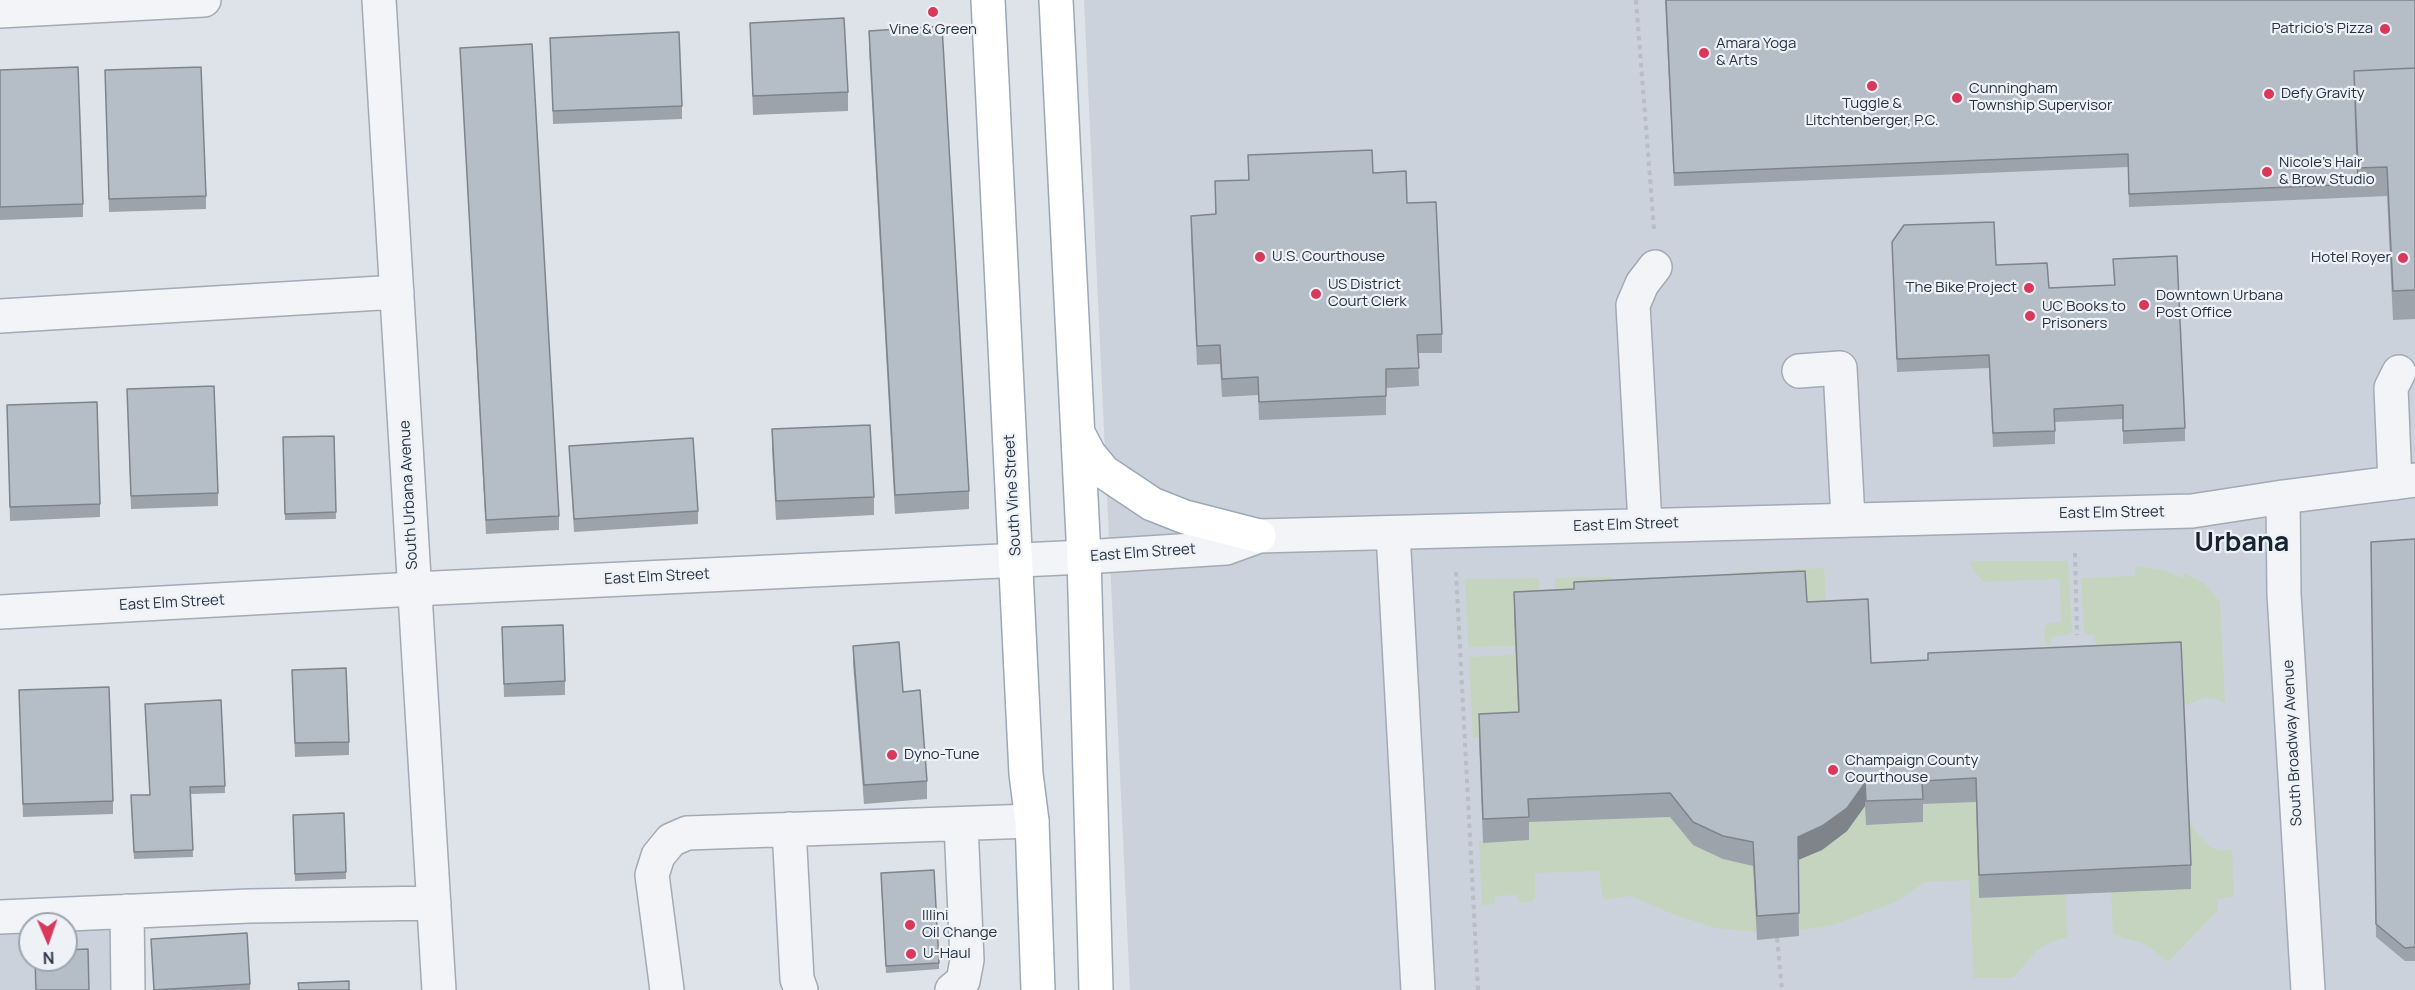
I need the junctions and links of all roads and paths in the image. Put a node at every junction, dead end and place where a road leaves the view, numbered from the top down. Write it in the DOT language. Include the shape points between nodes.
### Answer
graph roads {
  1 [pos="204,0"];
  2 [pos="379,0"];
  3 [pos="987,0"];
  4 [pos="1056,0"];
  5 [pos="1636,0"];
  6 [pos="0,11"];
  7 [pos="1655,267"];
  8 [pos="397,292"];
  9 [pos="0,316"];
  10 [pos="1799,370"];
  11 [pos="2399,372"];
  12 [pos="1077,431"];
  13 [pos="2405,481"];
  14 [pos="2283,496"];
  15 [pos="1848,519"];
  16 [pos="1645,524"];
  17 [pos="1393,533"];
  18 [pos="1259,536"];
  19 [pos="2075,553"];
  20 [pos="1083,557"];
  21 [pos="1017,561"];
  22 [pos="1456,572"];
  23 [pos="414,589"];
  24 [pos="0,612"];
  25 [pos="2077,635"];
  26 [pos="1032,821"];
  27 [pos="961,824"];
  28 [pos="789,829"];
  29 [pos="434,903"];
  30 [pos="126,911"];
  31 [pos="0,917"];
  32 [pos="1777,938"];
  33 [pos="128,990"];
  34 [pos="439,990"];
  35 [pos="667,990"];
  36 [pos="801,990"];
  37 [pos="952,990"];
  38 [pos="1038,990"];
  39 [pos="1096,990"];
  40 [pos="1418,990"];
  41 [pos="1478,990"];
  42 [pos="1782,990"];
  43 [pos="2308,990"];
  1 -- 6 [label="street"];
  2 -- 8 [label="street, South Urbana Avenue"];
  3 -- 21 [label="main road, South Vine Street"];
  4 -- 12 [label="main road"];
  5 -- 7 [label="path"];
  7 -- 16 [label="street" via="1633,305"];
  8 -- 9 [label="street"];
  8 -- 23 [label="street, South Urbana Avenue"];
  10 -- 15 [label="street" via="1840,368"];
  11 -- 13 [label="street" via="2391,388"];
  12 -- 18 [label="main road" via="1104,472 1152,504"];
  12 -- 20 [label="main road"];
  13 -- 14 [label="street, East Elm Street"];
  14 -- 15 [label="street, East Elm Street" via="2192,511"];
  14 -- 43 [label="street, South Broadway Avenue" via="2284,594"];
  15 -- 16 [label="street, East Elm Street"];
  16 -- 17 [label="street, East Elm Street"];
  17 -- 18 [label="street, East Elm Street"];
  17 -- 40 [label="street"];
  18 -- 20 [label="street, East Elm Street" via="1226,548"];
  19 -- 25 [label="path"];
  20 -- 21 [label="street, East Elm Street"];
  20 -- 39 [label="main road"];
  21 -- 23 [label="street, East Elm Street"];
  21 -- 26 [label="main road, South Vine Street" via="1026,774"];
  22 -- 41 [label="path"];
  23 -- 24 [label="street, East Elm Street"];
  23 -- 29 [label="street, South Urbana Avenue"];
  26 -- 27 [label="street"];
  26 -- 38 [label="main road, South Vine Street"];
  27 -- 28 [label="street"];
  27 -- 37 [label="street" via="967,960 963,981"];
  28 -- 35 [label="street" via="687,833 671,840 658,856 652,875"];
  28 -- 36 [label="street" via="797,979"];
  29 -- 30 [label="street"];
  29 -- 34 [label="street, South Urbana Avenue"];
  30 -- 31 [label="street"];
  30 -- 33 [label="street"];
  32 -- 42 [label="path"];
}
